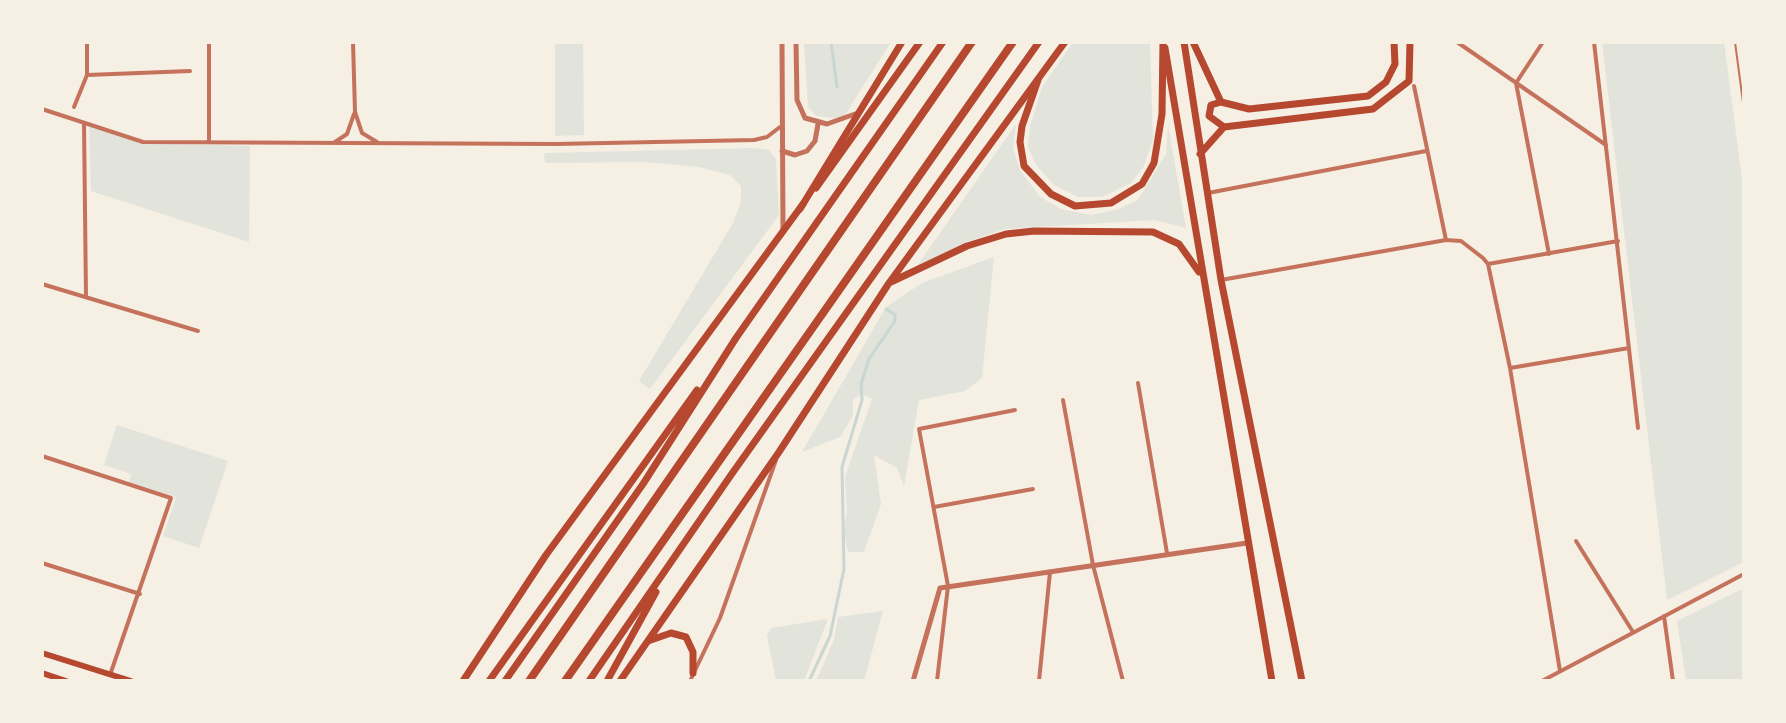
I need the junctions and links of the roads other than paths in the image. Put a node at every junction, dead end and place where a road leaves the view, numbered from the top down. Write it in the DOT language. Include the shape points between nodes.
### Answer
graph roads {
  1 [pos="87,42"];
  2 [pos="209,42"];
  3 [pos="353,42"];
  4 [pos="782,42"];
  5 [pos="796,42"];
  6 [pos="902,42"];
  7 [pos="920,42"];
  8 [pos="943,42"];
  9 [pos="972,42"];
  10 [pos="1013,42"];
  11 [pos="1039,42"];
  12 [pos="1065,42"];
  13 [pos="1164,42"];
  14 [pos="1184,42"];
  15 [pos="1193,42"];
  16 [pos="1394,42"];
  17 [pos="1410,42"];
  18 [pos="1457,42"];
  19 [pos="1543,42"];
  20 [pos="1594,42"];
  21 [pos="1735,42"];
  22 [pos="190,71"];
  23 [pos="87,75"];
  24 [pos="1038,80"];
  25 [pos="1516,83"];
  26 [pos="1414,86"];
  27 [pos="1221,102"];
  28 [pos="74,107"];
  29 [pos="42,109"];
  30 [pos="1744,110"];
  31 [pos="355,112"];
  32 [pos="855,114"];
  33 [pos="84,123"];
  34 [pos="818,124"];
  35 [pos="780,127"];
  36 [pos="1224,127"];
  37 [pos="209,142"];
  38 [pos="333,144"];
  39 [pos="380,144"];
  40 [pos="1607,145"];
  41 [pos="781,150"];
  42 [pos="1426,151"];
  43 [pos="1200,154"];
  44 [pos="1207,193"];
  45 [pos="800,209"];
  46 [pos="782,232"];
  47 [pos="1446,240"];
  48 [pos="1618,241"];
  49 [pos="1549,254"];
  50 [pos="1488,264"];
  51 [pos="1200,274"];
  52 [pos="1221,280"];
  53 [pos="889,283"];
  54 [pos="42,284"];
  55 [pos="86,297"];
  56 [pos="198,331"];
  57 [pos="736,338"];
  58 [pos="1629,348"];
  59 [pos="1510,368"];
  60 [pos="1138,383"];
  61 [pos="1063,400"];
  62 [pos="1015,410"];
  63 [pos="1638,428"];
  64 [pos="779,452"];
  65 [pos="42,456"];
  66 [pos="1033,489"];
  67 [pos="934,507"];
  68 [pos="1576,541"];
  69 [pos="1247,543"];
  70 [pos="1167,553"];
  71 [pos="672,562"];
  72 [pos="42,563"];
  73 [pos="1093,565"];
  74 [pos="1050,571"];
  75 [pos="1744,574"];
  76 [pos="948,586"];
  77 [pos="140,594"];
  78 [pos="1664,615"];
  79 [pos="1633,632"];
  80 [pos="646,642"];
  81 [pos="42,653"];
  82 [pos="1560,671"];
  83 [pos="42,673"];
  84 [pos="110,675"];
  85 [pos="691,677"];
  86 [pos="66,681"];
  87 [pos="101,681"];
  88 [pos="131,681"];
  89 [pos="463,681"];
  90 [pos="489,681"];
  91 [pos="505,681"];
  92 [pos="529,681"];
  93 [pos="565,681"];
  94 [pos="589,681"];
  95 [pos="607,681"];
  96 [pos="620,681"];
  97 [pos="913,681"];
  98 [pos="937,681"];
  99 [pos="1039,681"];
  100 [pos="1123,681"];
  101 [pos="1272,681"];
  102 [pos="1302,681"];
  103 [pos="1542,681"];
  104 [pos="1673,681"];
  1 -- 23 [label="street"];
  2 -- 37 [label="street"];
  3 -- 31 [label="street"];
  4 -- 35 [label="street"];
  5 -- 34 [label="street" via="800,110"];
  6 -- 32 [label="main road"];
  7 -- 45 [label="main road"];
  8 -- 57 [label="main road"];
  9 -- 92 [label="highway"];
  10 -- 93 [label="highway"];
  11 -- 71 [label="main road"];
  12 -- 24 [label="main road"];
  13 -- 24 [label="main road" via="1154,163 1142,184 1111,203 1085,206 1064,201 1024,166 1022,126"];
  13 -- 51 [label="main road"];
  14 -- 43 [label="main road"];
  15 -- 27 [label="main road"];
  16 -- 27 [label="main road" via="1395,64 1386,82 1368,96 1249,109"];
  17 -- 36 [label="main road" via="1409,81 1373,109"];
  18 -- 25 [label="street"];
  19 -- 25 [label="street"];
  20 -- 40 [label="street"];
  21 -- 30 [label="lane"];
  22 -- 23 [label="street"];
  23 -- 28 [label="street"];
  24 -- 53 [label="main road"];
  25 -- 40 [label="street"];
  25 -- 49 [label="street"];
  26 -- 42 [label="street"];
  27 -- 36 [label="main road" via="1211,105 1209,116"];
  29 -- 33 [label="street"];
  31 -- 38 [label="street" via="347,134"];
  31 -- 39 [label="street" via="362,133"];
  32 -- 34 [label="street"];
  32 -- 45 [label="main road"];
  33 -- 37 [label="street" via="143,142"];
  33 -- 55 [label="street"];
  34 -- 41 [label="street" via="807,151 795,155"];
  35 -- 39 [label="street" via="754,140"];
  35 -- 41 [label="street"];
  36 -- 43 [label="main road"];
  37 -- 38 [label="street"];
  38 -- 39 [label="street"];
  40 -- 48 [label="street"];
  41 -- 46 [label="street"];
  42 -- 44 [label="street"];
  42 -- 47 [label="street"];
  43 -- 44 [label="main road"];
  44 -- 52 [label="main road"];
  45 -- 46 [label="main road"];
  46 -- 89 [label="main road" via="546,555"];
  47 -- 50 [label="street" via="1461,241"];
  47 -- 52 [label="street"];
  48 -- 49 [label="street"];
  48 -- 58 [label="street"];
  49 -- 50 [label="street"];
  50 -- 59 [label="street"];
  51 -- 53 [label="main road" via="1179,244 1153,232 1034,231 967,246"];
  51 -- 69 [label="main road"];
  52 -- 102 [label="main road"];
  53 -- 64 [label="main road"];
  54 -- 55 [label="street"];
  55 -- 56 [label="street"];
  57 -- 90 [label="main road"];
  57 -- 91 [label="main road" via="643,484"];
  58 -- 59 [label="street"];
  58 -- 63 [label="street"];
  59 -- 82 [label="street"];
  60 -- 70 [label="street"];
  61 -- 73 [label="street"];
  62 -- 67 [label="street" via="919,429"];
  64 -- 80 [label="main road"];
  64 -- 85 [label="street" via="720,618"];
  65 -- 77 [label="street" via="171,498"];
  66 -- 67 [label="street"];
  67 -- 76 [label="street"];
  68 -- 79 [label="street"];
  69 -- 70 [label="street"];
  69 -- 101 [label="main road"];
  70 -- 73 [label="street"];
  71 -- 94 [label="main road"];
  71 -- 95 [label="main road"];
  72 -- 77 [label="street"];
  73 -- 74 [label="street"];
  73 -- 100 [label="street"];
  74 -- 76 [label="street"];
  74 -- 99 [label="street"];
  75 -- 78 [label="street"];
  76 -- 97 [label="street" via="940,588"];
  76 -- 98 [label="street"];
  77 -- 84 [label="street"];
  78 -- 79 [label="street"];
  78 -- 104 [label="street"];
  79 -- 82 [label="street"];
  80 -- 85 [label="main road" via="671,633 686,637 693,652"];
  80 -- 96 [label="main road"];
  81 -- 84 [label="main road"];
  82 -- 103 [label="street"];
  83 -- 86 [label="main road"];
  84 -- 87 [label="main road"];
  84 -- 88 [label="main road"];
}
